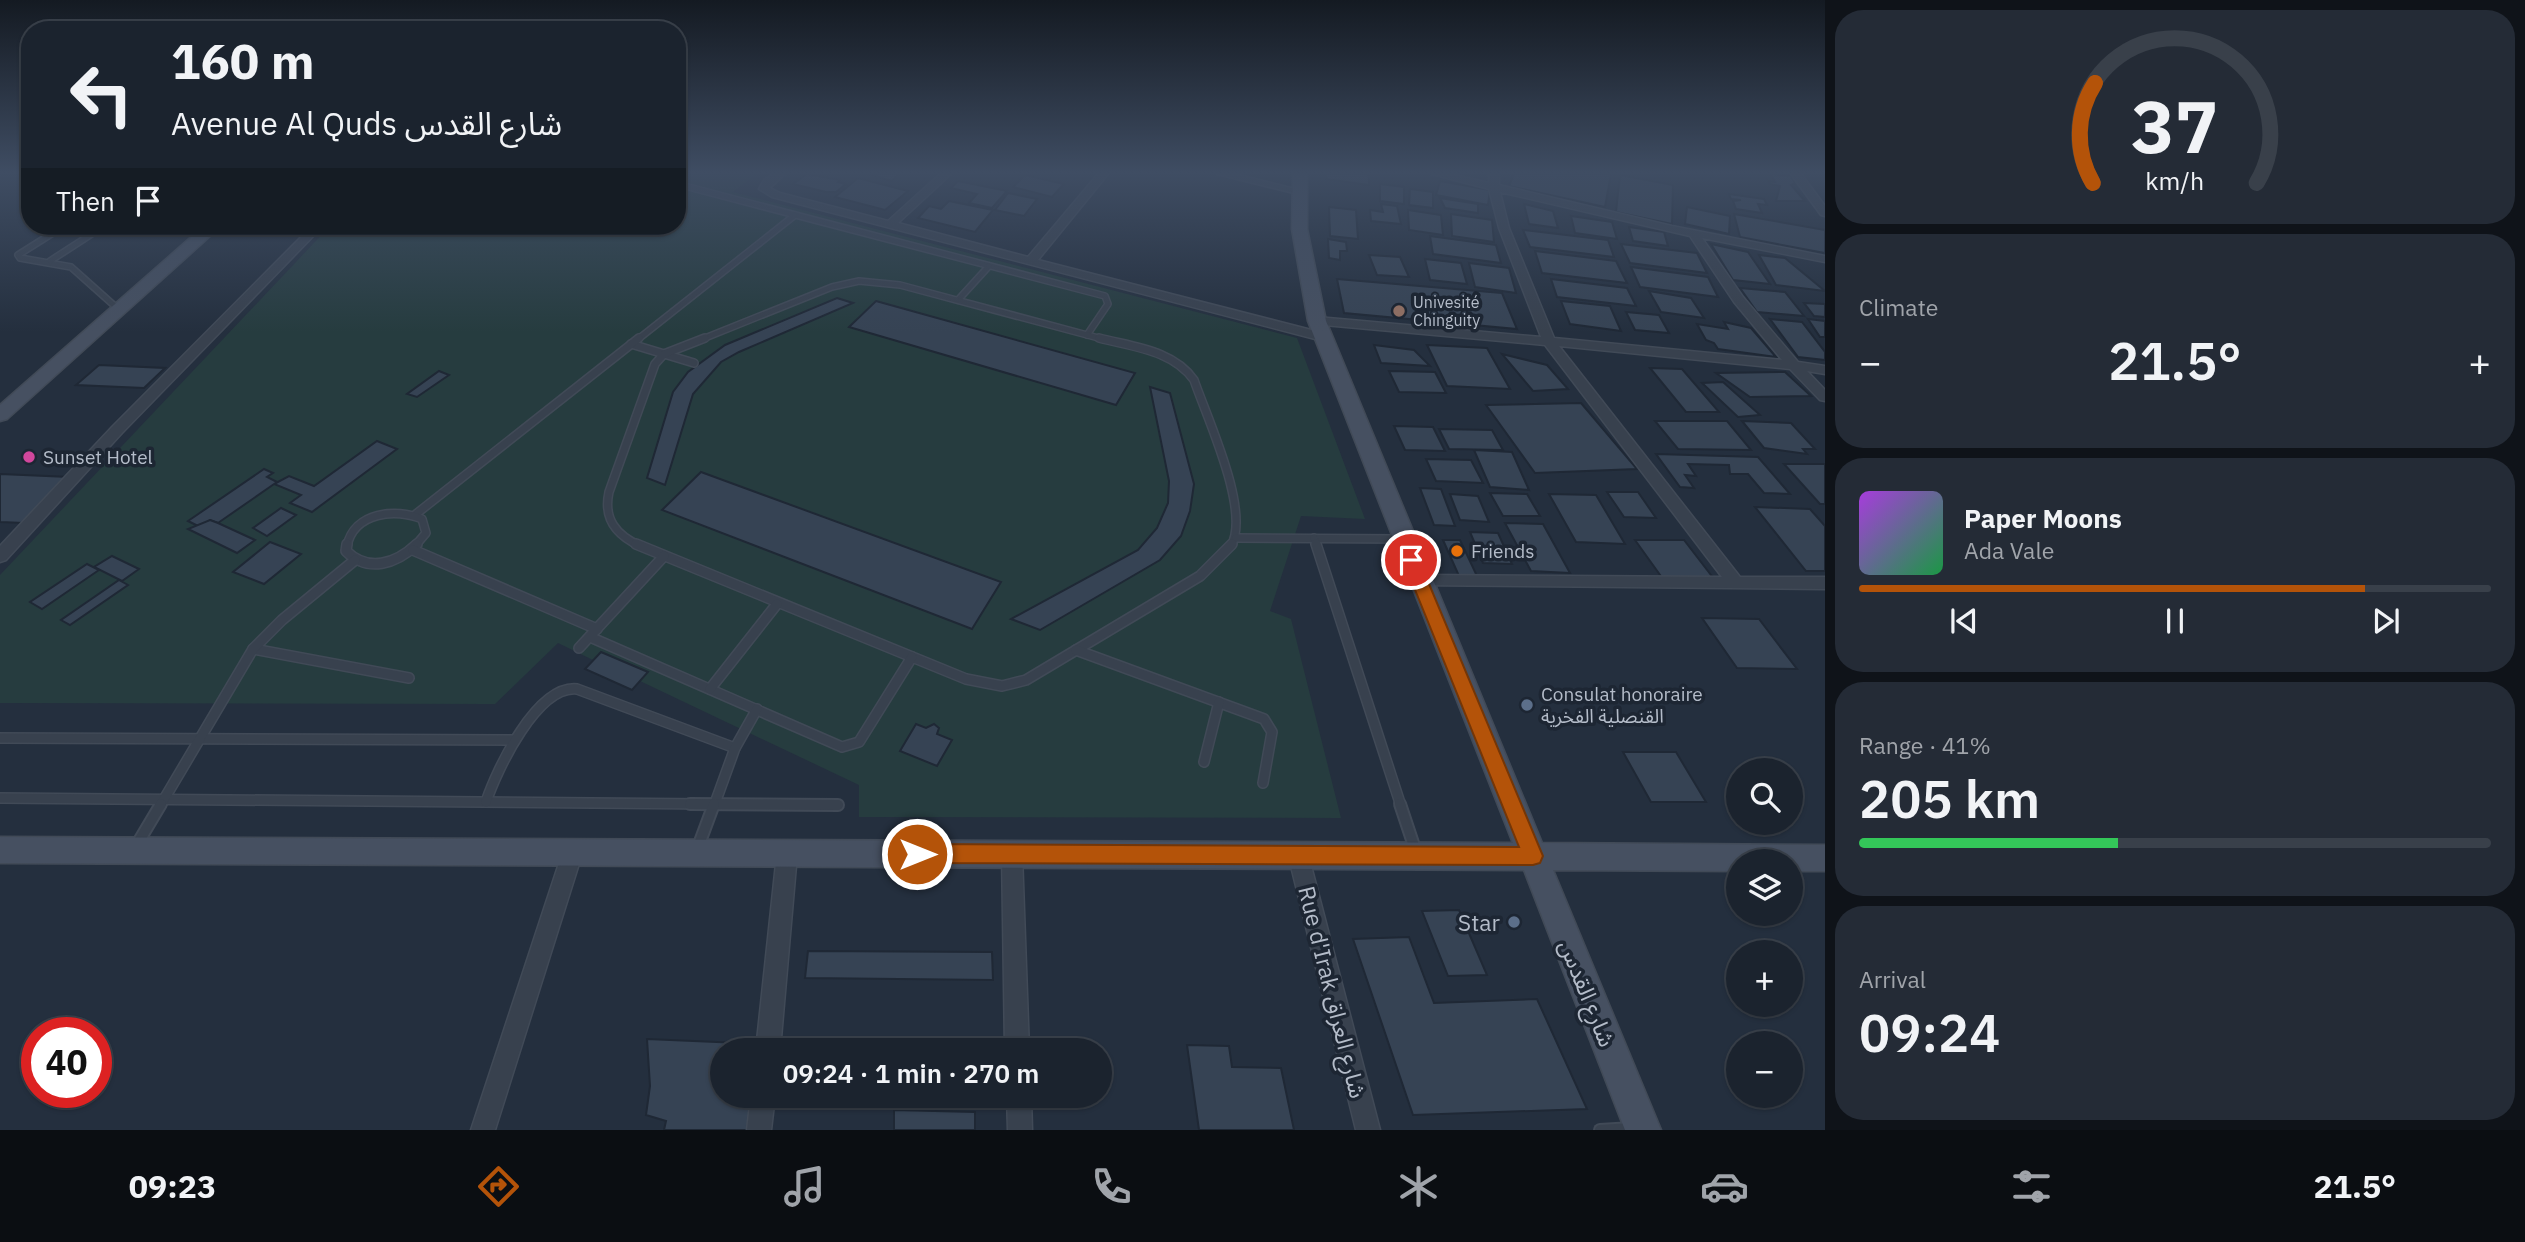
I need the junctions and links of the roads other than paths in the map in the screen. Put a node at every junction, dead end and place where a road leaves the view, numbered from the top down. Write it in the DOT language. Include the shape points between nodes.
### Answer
graph roads {
  1 [pos="780,227"];
  2 [pos="840,227"];
  3 [pos="901,227"];
  4 [pos="1059,227"];
  5 [pos="1301,227"];
  6 [pos="1504,227"];
  7 [pos="1667,227"];
  8 [pos="1694,234"];
  9 [pos="50,235"];
  10 [pos="90,235"];
  11 [pos="203,235"];
  12 [pos="309,235"];
  13 [pos="1825,259"];
  14 [pos="50,261"];
  15 [pos="1031,261"];
  16 [pos="989,266"];
  17 [pos="958,300"];
  18 [pos="117,309"];
  19 [pos="1320,329"];
  20 [pos="1087,335"];
  21 [pos="1549,342"];
  22 [pos="631,344"];
  23 [pos="664,354"];
  24 [pos="694,363"];
  25 [pos="1794,367"];
  26 [pos="1825,370"];
  27 [pos="1825,397"];
  28 [pos="0,415"];
  29 [pos="416,514"];
  30 [pos="1236,537"];
  31 [pos="1314,537"];
  32 [pos="1402,539"];
  33 [pos="413,550"];
  34 [pos="0,556"];
  35 [pos="664,556"];
  36 [pos="355,560"];
  37 [pos="1419,581"];
  38 [pos="1736,583"];
  39 [pos="1825,583"];
  40 [pos="778,604"];
  41 [pos="597,629"];
  42 [pos="590,637"];
  43 [pos="579,648"];
  44 [pos="253,649"];
  45 [pos="1076,650"];
  46 [pos="912,657"];
  47 [pos="409,678"];
  48 [pos="710,689"];
  49 [pos="1219,702"];
  50 [pos="757,709"];
  51 [pos="0,738"];
  52 [pos="196,739"];
  53 [pos="513,740"];
  54 [pos="734,748"];
  55 [pos="1204,762"];
  56 [pos="1263,783"];
  57 [pos="0,798"];
  58 [pos="162,799"];
  59 [pos="486,802"];
  60 [pos="713,805"];
  61 [pos="838,805"];
  62 [pos="0,850"];
  63 [pos="133,851"];
  64 [pos="573,851"];
  65 [pos="787,854"];
  66 [pos="1012,854"];
  67 [pos="1298,854"];
  68 [pos="695,855"];
  69 [pos="1417,855"];
  70 [pos="1533,856"];
  71 [pos="1825,858"];
  72 [pos="769,1038"];
  73 [pos="1017,1038"];
  74 [pos="762,1108"];
  75 [pos="1019,1108"];
  76 [pos="1642,1129"];
  77 [pos="483,1130"];
  78 [pos="759,1130"];
  79 [pos="1020,1130"];
  80 [pos="1368,1130"];
  81 [pos="1600,1130"];
  1 -- 22 [label="lane"];
  2 -- 16 [label="lane"];
  3 -- 15 [label="street"];
  4 -- 15 [label="street"];
  5 -- 19 [label="street, شارع القدس"];
  6 -- 21 [label="street"];
  7 -- 8 [label="street"];
  8 -- 13 [label="street"];
  8 -- 25 [label="street" via="1740,302"];
  9 -- 14 [label="lane" via="18,255"];
  10 -- 14 [label="lane"];
  11 -- 18 [label="street"];
  12 -- 34 [label="street"];
  14 -- 18 [label="lane" via="85,276"];
  15 -- 19 [label="street"];
  16 -- 17 [label="lane"];
  16 -- 20 [label="lane" via="1105,296 1108,304"];
  17 -- 20 [label="lane"];
  17 -- 23 [label="lane" via="887,282 845,284"];
  18 -- 28 [label="street"];
  19 -- 21 [label="street"];
  19 -- 32 [label="street, شارع القدس"];
  20 -- 30 [label="lane" via="1164,355 1190,372 1237,508"];
  21 -- 25 [label="street"];
  21 -- 38 [label="street"];
  22 -- 23 [label="lane"];
  22 -- 29 [label="lane"];
  23 -- 24 [label="lane"];
  23 -- 35 [label="lane" via="655,364 605,505 612,528 623,538"];
  25 -- 26 [label="street"];
  25 -- 27 [label="street"];
  29 -- 33 [label="lane" via="425,533"];
  29 -- 36 [label="lane" via="382,514 360,524 346,543 346,551"];
  30 -- 31 [label="lane"];
  30 -- 45 [label="lane" via="1216,565"];
  31 -- 32 [label="lane"];
  31 -- 69 [label="lane"];
  32 -- 37 [label="street, شارع القدس"];
  33 -- 36 [label="lane" via="387,562"];
  33 -- 41 [label="lane"];
  35 -- 40 [label="lane"];
  35 -- 41 [label="lane"];
  36 -- 44 [label="lane"];
  37 -- 38 [label="street"];
  37 -- 70 [label="street, شارع القدس"];
  38 -- 39 [label="street"];
  40 -- 46 [label="lane"];
  40 -- 48 [label="lane"];
  41 -- 42 [label="lane"];
  42 -- 43 [label="lane"];
  42 -- 48 [label="lane"];
  44 -- 47 [label="lane"];
  44 -- 52 [label="lane"];
  45 -- 46 [label="lane" via="1026,680 1002,687 977,684"];
  45 -- 49 [label="lane"];
  46 -- 50 [label="lane" via="859,742 848,747"];
  48 -- 50 [label="lane"];
  49 -- 55 [label="lane"];
  49 -- 56 [label="lane" via="1264,719 1271,727"];
  50 -- 54 [label="lane"];
  51 -- 52 [label="lane"];
  52 -- 53 [label="lane"];
  52 -- 58 [label="lane"];
  53 -- 54 [label="lane" via="555,694 572,688"];
  53 -- 59 [label="lane" via="498,765"];
  54 -- 60 [label="lane"];
  57 -- 58 [label="lane"];
  58 -- 59 [label="lane"];
  58 -- 63 [label="lane"];
  59 -- 60 [label="lane"];
  60 -- 61 [label="lane"];
  60 -- 68 [label="lane"];
  62 -- 63 [label="street"];
  63 -- 64 [label="street"];
  64 -- 68 [label="street"];
  64 -- 77 [label="street"];
  65 -- 66 [label="street"];
  65 -- 68 [label="street"];
  65 -- 72 [label="street"];
  66 -- 67 [label="street"];
  66 -- 73 [label="street"];
  67 -- 69 [label="street"];
  67 -- 80 [label="street, Rue d'Irak شارع العراق"];
  69 -- 70 [label="street"];
  70 -- 71 [label="street"];
  70 -- 76 [label="street, شارع القدس"];
  74 -- 78 [label="street"];
  75 -- 79 [label="street"];
  76 -- 81 [label="lane"];
}
